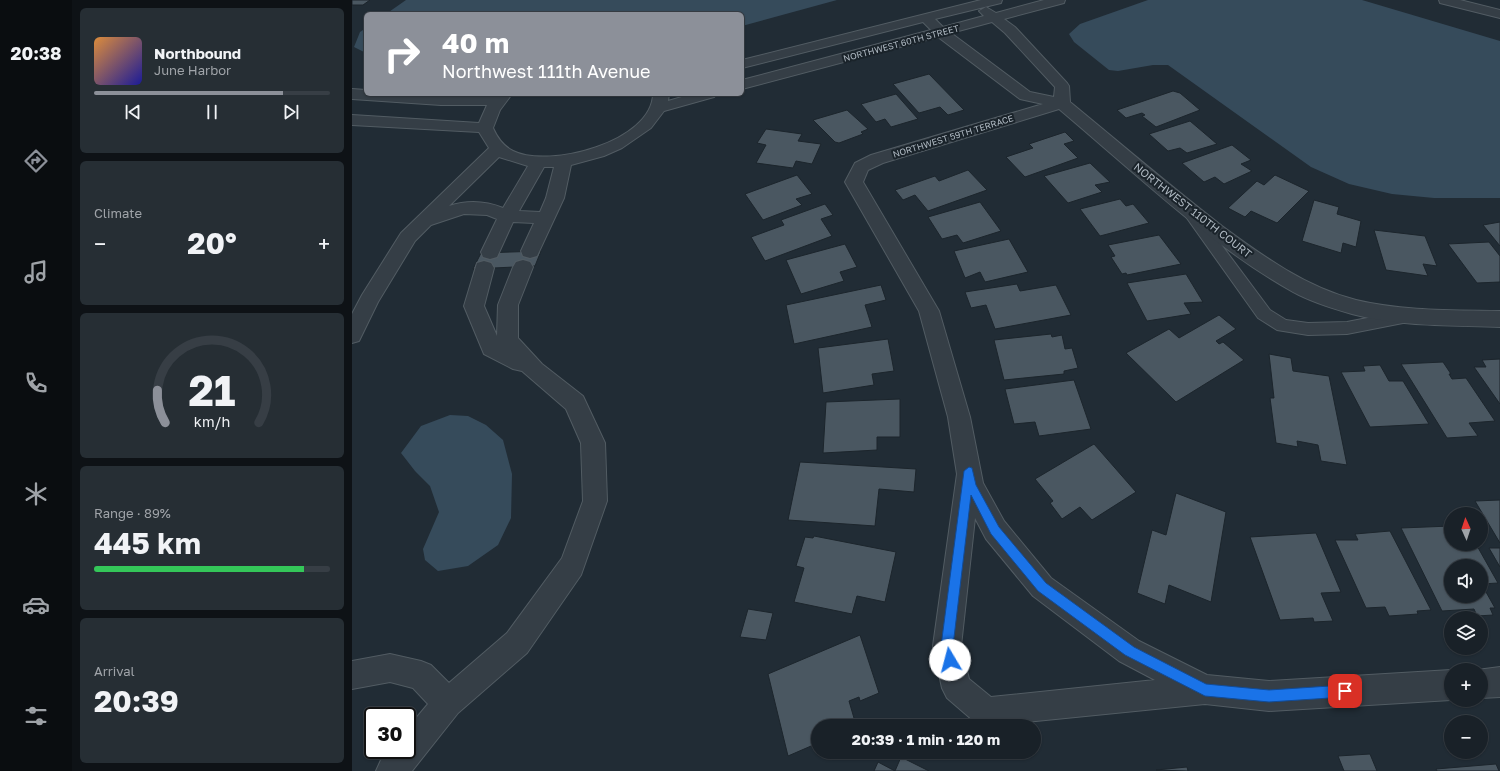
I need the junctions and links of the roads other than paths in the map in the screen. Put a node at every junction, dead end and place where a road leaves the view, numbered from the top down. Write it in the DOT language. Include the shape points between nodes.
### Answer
graph roads {
  1 [pos="996,0"];
  2 [pos="1059,0"];
  3 [pos="1448,0"];
  4 [pos="978,5"];
  5 [pos="1500,14"];
  6 [pos="994,17"];
  7 [pos="927,19"];
  8 [pos="941,32"];
  9 [pos="744,64"];
  10 [pos="744,84"];
  11 [pos="352,94"];
  12 [pos="364,95"];
  13 [pos="382,96"];
  14 [pos="695,96"];
  15 [pos="500,97"];
  16 [pos="660,101"];
  17 [pos="1062,103"];
  18 [pos="352,120"];
  19 [pos="485,128"];
  20 [pos="498,148"];
  21 [pos="564,161"];
  22 [pos="539,162"];
  23 [pos="1188,209"];
  24 [pos="507,216"];
  25 [pos="546,218"];
  26 [pos="424,222"];
  27 [pos="1410,316"];
  28 [pos="1500,319"];
  29 [pos="352,335"];
  30 [pos="534,370"];
  31 [pos="969,471"];
  32 [pos="352,675"];
  33 [pos="1500,682"];
  34 [pos="1488,683"];
  35 [pos="1444,685"];
  36 [pos="1205,690"];
  37 [pos="448,703"];
  38 [pos="392,771"];
  1 -- 4 [label="street, NORTHWEST 60TH STREET"];
  2 -- 6 [label="street, NORTHWEST 60TH STREET"];
  3 -- 5 [label="street"];
  4 -- 6 [label="street"];
  4 -- 7 [label="street, NORTHWEST 60TH STREET"];
  6 -- 8 [label="street, NORTHWEST 60TH STREET"];
  6 -- 17 [label="street" via="1010,30 1062,86"];
  7 -- 8 [label="street, NORTHWEST 110TH COURT"];
  7 -- 9 [label="street, NORTHWEST 60TH STREET"];
  8 -- 10 [label="street, NORTHWEST 60TH STREET"];
  8 -- 17 [label="street, NORTHWEST 110TH COURT" via="1025,96"];
  11 -- 12 [label="street"];
  13 -- 15 [label="street" via="441,100"];
  14 -- 16 [label="street"];
  15 -- 19 [label="street" via="489,113"];
  16 -- 21 [label="street" via="649,121 618,144 590,156"];
  17 -- 23 [label="street, NORTHWEST 110TH COURT"];
  17 -- 31 [label="street, NORTHWEST 59TH TERRACE" via="878,159 861,167 854,182 929,311 959,417"];
  18 -- 19 [label="street"];
  19 -- 20 [label="street" via="492,143"];
  20 -- 22 [label="street" via="507,155"];
  20 -- 26 [label="street"];
  21 -- 22 [label="street"];
  21 -- 25 [label="street" via="555,198"];
  22 -- 24 [label="street"];
  23 -- 27 [label="street, NORTHWEST 110TH COURT" via="1255,260 1301,288 1354,307"];
  23 -- 27 [label="lane" via="1264,314 1283,326 1308,329 1347,328"];
  24 -- 25 [label="street"];
  24 -- 26 [label="street" via="489,209 463,208"];
  24 -- 30 [label="street" via="487,260 474,306 491,348"];
  25 -- 30 [label="street" via="508,305 507,341"];
  26 -- 29 [label="street" via="408,237 369,300"];
  27 -- 28 [label="street, NORTHWEST 110TH COURT"];
  30 -- 37 [label="street" via="575,403 593,443 595,501 572,566 517,643"];
  31 -- 36 [label="street" via="971,486 995,530 1042,587 1129,651"];
  31 -- 36 [label="street" via="947,646 957,688 987,712"];
  32 -- 37 [label="street" via="390,668 421,675"];
  33 -- 34 [label="street"];
  35 -- 36 [label="street" via="1269,696"];
  37 -- 38 [label="street"];
}
